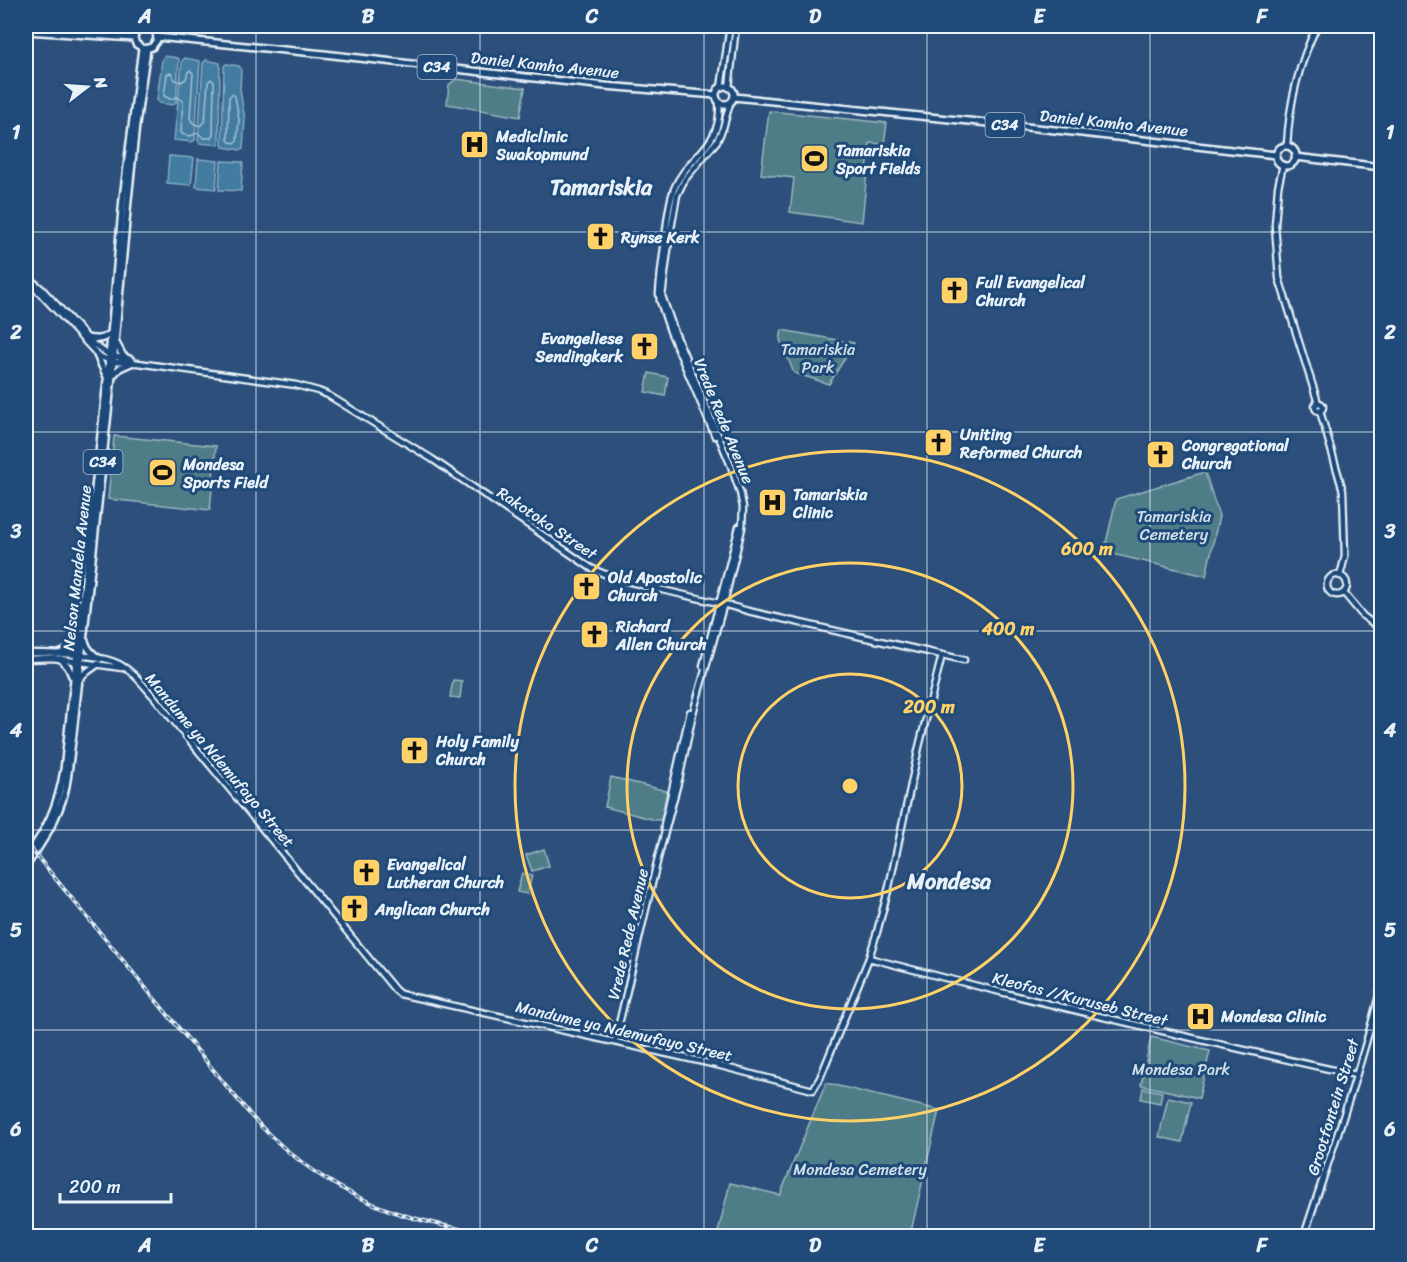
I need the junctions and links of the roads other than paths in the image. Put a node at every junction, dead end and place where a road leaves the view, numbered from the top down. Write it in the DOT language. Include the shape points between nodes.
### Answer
graph roads {
  1 [pos="26,26"];
  2 [pos="143,26"];
  3 [pos="148,26"];
  4 [pos="730,26"];
  5 [pos="736,26"];
  6 [pos="1317,26"];
  7 [pos="26,30"];
  8 [pos="134,35"];
  9 [pos="157,37"];
  10 [pos="144,49"];
  11 [pos="721,88"];
  12 [pos="729,88"];
  13 [pos="716,95"];
  14 [pos="732,100"];
  15 [pos="719,102"];
  16 [pos="1287,146"];
  17 [pos="1276,155"];
  18 [pos="1295,157"];
  19 [pos="1283,165"];
  20 [pos="1382,167"];
  21 [pos="26,276"];
  22 [pos="26,281"];
  23 [pos="112,332"];
  24 [pos="86,338"];
  25 [pos="115,341"];
  26 [pos="96,353"];
  27 [pos="111,358"];
  28 [pos="131,362"];
  29 [pos="110,378"];
  30 [pos="1341,576"];
  31 [pos="1344,593"];
  32 [pos="722,603"];
  33 [pos="1382,630"];
  34 [pos="83,636"];
  35 [pos="78,640"];
  36 [pos="26,653"];
  37 [pos="942,655"];
  38 [pos="60,657"];
  39 [pos="26,658"];
  40 [pos="78,659"];
  41 [pos="964,660"];
  42 [pos="99,661"];
  43 [pos="76,681"];
  44 [pos="26,858"];
  45 [pos="26,866"];
  46 [pos="869,958"];
  47 [pos="1382,984"];
  48 [pos="615,1041"];
  49 [pos="1356,1075"];
  50 [pos="1304,1236"];
  1 -- 8 [label="main road"];
  2 -- 8 [label="main road"];
  3 -- 9 [label="main road" via="156,31"];
  4 -- 11 [label="street"];
  5 -- 12 [label="street"];
  6 -- 16 [label="street" via="1294,94"];
  7 -- 8 [label="main road"];
  8 -- 10 [label="main road" via="136,44"];
  9 -- 10 [label="main road" via="154,45"];
  9 -- 13 [label="main road, Daniel Kamho Avenue / C34"];
  10 -- 23 [label="main road, Nelson Mandela Avenue / C34" via="123,198"];
  10 -- 25 [label="main road, Nelson Mandela Avenue / C34"];
  11 -- 12 [label="main road"];
  11 -- 13 [label="main road"];
  12 -- 14 [label="main road"];
  13 -- 15 [label="main road"];
  14 -- 15 [label="main road, Daniel Kamho Avenue / C34"];
  14 -- 17 [label="main road, Daniel Kamho Avenue / C34"];
  14 -- 32 [label="street, Vrede Rede Avenue" via="717,141 689,173 677,195 662,296 731,466 743,507 742,528"];
  15 -- 32 [label="street, Vrede Rede Avenue" via="715,134 678,180 673,194 659,294 670,331 737,493 739,527"];
  16 -- 17 [label="main road" via="1279,148"];
  16 -- 18 [label="main road"];
  17 -- 19 [label="main road"];
  18 -- 19 [label="main road" via="1290,165"];
  18 -- 20 [label="main road"];
  19 -- 30 [label="street" via="1275,225 1279,278 1318,404 1322,406 1320,411 1343,490 1345,556"];
  21 -- 24 [label="street, Rakotoka Street"];
  22 -- 26 [label="street, Rakotoka Street"];
  23 -- 24 [label="main road" via="105,338"];
  23 -- 27 [label="main road, Nelson Mandela Avenue / C34"];
  24 -- 27 [label="street, Rakotoka Street"];
  25 -- 27 [label="main road, Nelson Mandela Avenue / C34"];
  25 -- 28 [label="main road"];
  26 -- 27 [label="street, Rakotoka Street"];
  26 -- 29 [label="main road"];
  27 -- 28 [label="street, Rakotoka Street"];
  27 -- 29 [label="main road, Nelson Mandela Avenue / C34"];
  28 -- 29 [label="main road"];
  28 -- 32 [label="street, Rakotoka Street" via="318,391 432,459 591,568"];
  29 -- 34 [label="main road, Nelson Mandela Avenue / C34"];
  29 -- 35 [label="main road, Nelson Mandela Avenue / C34"];
  30 -- 31 [label="street" via="1347,584"];
  30 -- 31 [label="street" via="1329,579 1327,586 1333,595"];
  31 -- 33 [label="street"];
  32 -- 37 [label="street, Rakotoka Street"];
  32 -- 48 [label="street, Vrede Rede Avenue"];
  34 -- 40 [label="main road, Nelson Mandela Avenue / C34"];
  34 -- 42 [label="main road"];
  35 -- 38 [label="main road"];
  35 -- 40 [label="main road, Nelson Mandela Avenue / C34"];
  36 -- 38 [label="street, Mandume ya Ndemufayo Street"];
  37 -- 41 [label="street, Rakotoka Street"];
  37 -- 46 [label="street, Mandume ya Ndemufayo Street"];
  38 -- 39 [label="street, Mandume ya Ndemufayo Street"];
  38 -- 40 [label="street, Mandume ya Ndemufayo Street"];
  38 -- 43 [label="main road"];
  40 -- 42 [label="street, Mandume ya Ndemufayo Street"];
  40 -- 43 [label="main road, Nelson Mandela Avenue / C34"];
  42 -- 43 [label="main road"];
  42 -- 48 [label="street, Mandume ya Ndemufayo Street" via="118,663 133,673 395,990 407,996"];
  43 -- 44 [label="main road, Nelson Mandela Avenue / C34" via="56,805"];
  43 -- 45 [label="main road, Nelson Mandela Avenue / C34" via="65,789 50,829"];
  46 -- 48 [label="street, Mandume ya Ndemufayo Street" via="813,1090"];
  46 -- 49 [label="street, Kleofas //Kuruseb Street" via="1150,1029"];
  47 -- 49 [label="street, Grootfontein Street"];
  49 -- 50 [label="street, Grootfontein Street"];
}
